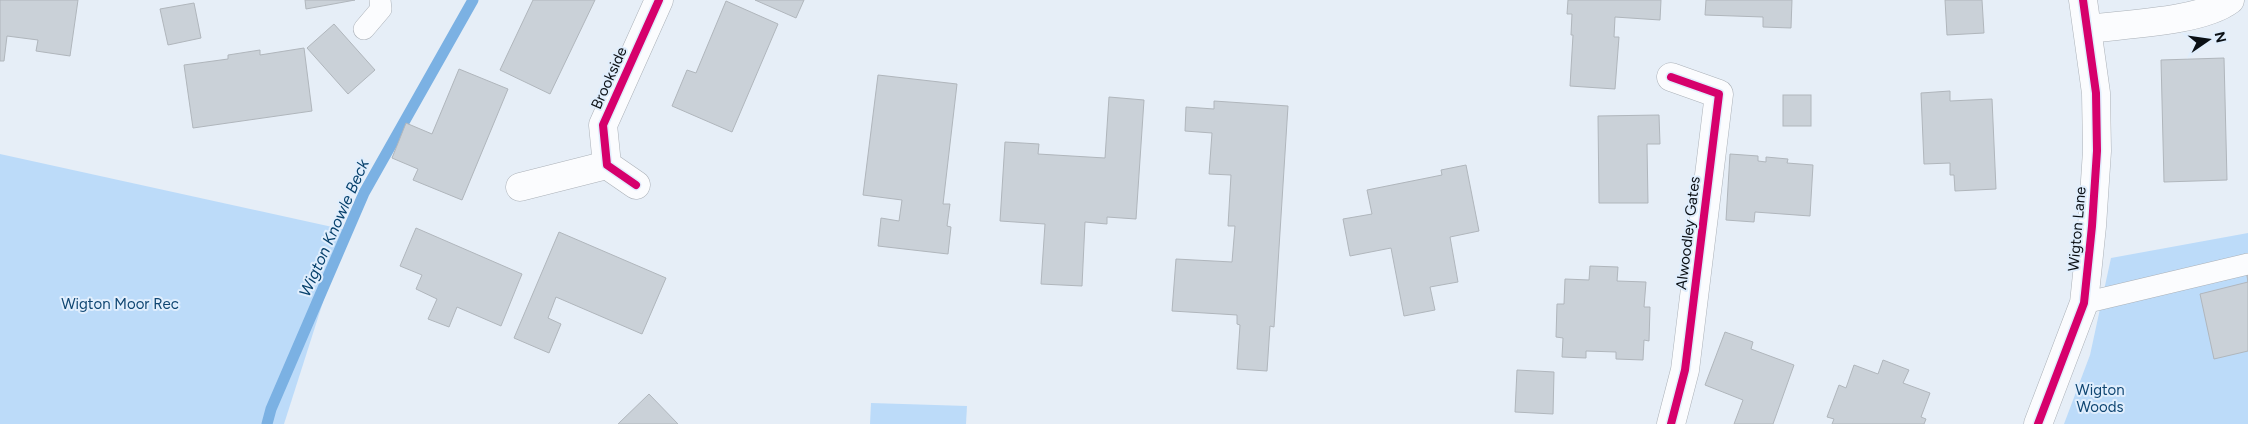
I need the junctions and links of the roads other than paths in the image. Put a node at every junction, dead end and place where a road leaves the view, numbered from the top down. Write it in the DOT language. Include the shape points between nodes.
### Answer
graph roads {
  1 [pos="380,0"];
  2 [pos="658,0"];
  3 [pos="2073,0"];
  4 [pos="2083,0"];
  5 [pos="2230,0"];
  6 [pos="364,29"];
  7 [pos="2088,29"];
  8 [pos="1671,77"];
  9 [pos="607,165"];
  10 [pos="636,186"];
  11 [pos="520,187"];
  12 [pos="2248,264"];
  13 [pos="2084,303"];
  14 [pos="1671,424"];
  15 [pos="2038,424"];
  1 -- 6 [label="lane" via="381,9"];
  2 -- 9 [label="street, Brookside" via="603,125"];
  3 -- 7 [label="street, Wigton Lane"];
  4 -- 7 [label="street, Wigton Lane"];
  5 -- 7 [label="street" via="2221,7 2188,16"];
  7 -- 13 [label="street, Wigton Lane" via="2096,92 2097,151"];
  8 -- 14 [label="street, Alwoodley Gates" via="1719,94 1685,370"];
  9 -- 10 [label="street"];
  9 -- 11 [label="street"];
  12 -- 13 [label="lane"];
  13 -- 15 [label="street, Wigton Lane"];
}
